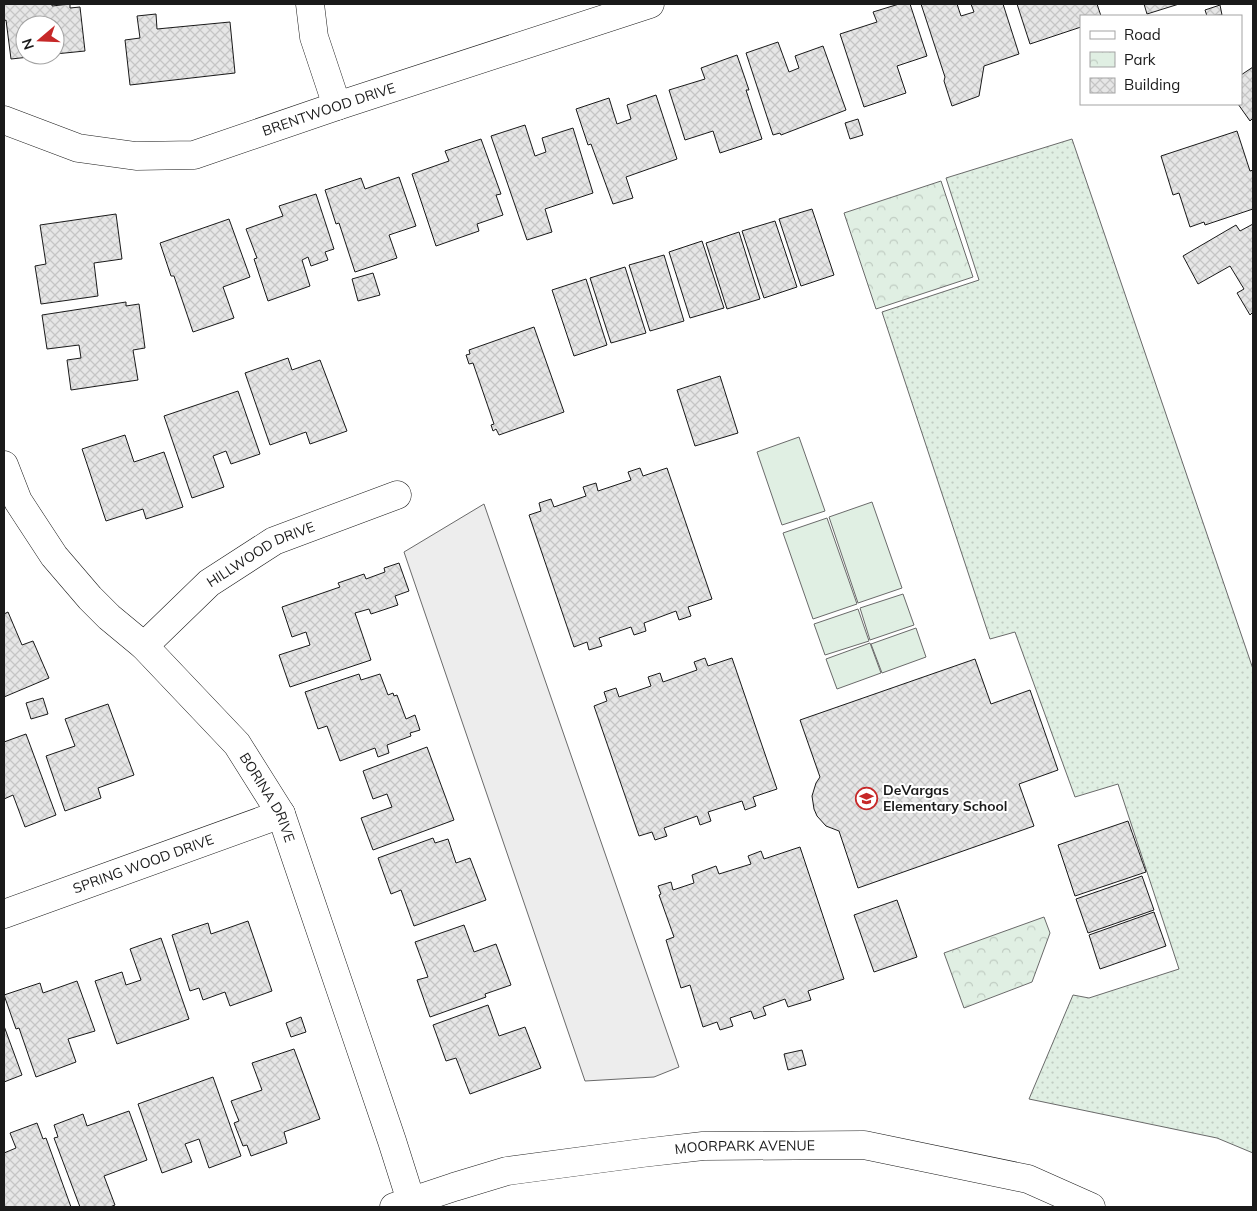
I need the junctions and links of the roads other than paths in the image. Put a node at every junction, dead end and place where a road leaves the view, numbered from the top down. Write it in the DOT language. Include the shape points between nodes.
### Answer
graph roads {
  1 [pos="310,4"];
  2 [pos="650,4"];
  3 [pos="337,106"];
  4 [pos="4,120"];
  5 [pos="4,465"];
  6 [pos="397,495"];
  7 [pos="144,646"];
  8 [pos="281,814"];
  9 [pos="4,914"];
  10 [pos="403,1204"];
  11 [pos="1091,1207"];
  1 -- 3 [label="street" via="314,37"];
  2 -- 3 [label="street, BRENTWOOD DRIVE"];
  3 -- 4 [label="street, BRENTWOOD DRIVE" via="194,155 136,156 78,148"];
  5 -- 7 [label="street, BORINA DRIVE" via="18,500 54,556 90,598"];
  6 -- 7 [label="street, HILLWOOD DRIVE" via="274,541 209,583"];
  7 -- 8 [label="street, BORINA DRIVE" via="237,744"];
  8 -- 9 [label="street, SPRING WOOD DRIVE"];
  8 -- 10 [label="street, BORINA DRIVE" via="392,1141"];
  10 -- 11 [label="street, MOORPARK AVENUE" via="507,1171 642,1153 704,1146 864,1146 1028,1179"];
}
